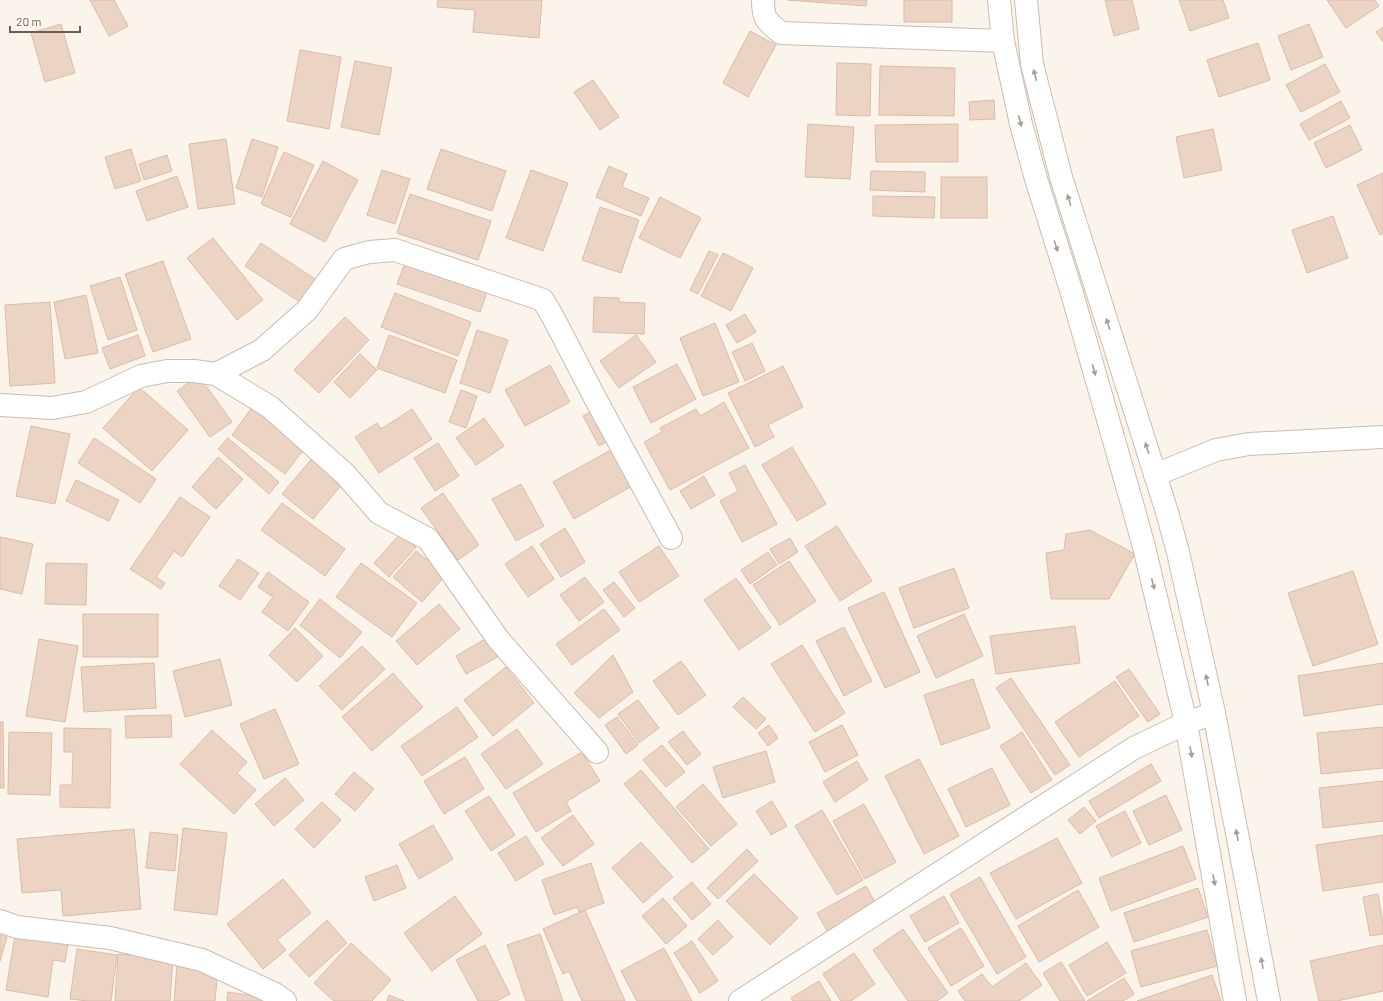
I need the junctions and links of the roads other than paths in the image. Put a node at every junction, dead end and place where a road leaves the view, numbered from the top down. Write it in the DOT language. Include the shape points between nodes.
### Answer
graph roads {
  1 [pos="762,0"];
  2 [pos="998,0"];
  3 [pos="1026,0"];
  4 [pos="1003,41"];
  5 [pos="216,374"];
  6 [pos="0,405"];
  7 [pos="1383,437"];
  8 [pos="1155,475"];
  9 [pos="671,538"];
  10 [pos="1214,713"];
  11 [pos="1186,723"];
  12 [pos="597,752"];
  13 [pos="0,922"];
  14 [pos="285,1001"];
  15 [pos="740,1001"];
  16 [pos="1235,1001"];
  17 [pos="1269,1001"];
  1 -- 4 [label="street" via="767,22 781,33"];
  2 -- 4 [label="street"];
  8 -- 3 [label="street, one-way" via="1061,177 1032,64"];
  4 -- 11 [label="street, one-way" via="1020,124 1133,507"];
  5 -- 6 [label="street" via="167,370 141,376 86,402 52,408"];
  5 -- 9 [label="street" via="262,350 307,310 344,259 369,252 395,250 543,300"];
  5 -- 12 [label="street" via="270,408 345,474 379,513 428,539 498,639"];
  7 -- 8 [label="street" via="1249,444 1216,450"];
  10 -- 8 [label="street, one-way" via="1178,552"];
  10 -- 11 [label="street"];
  17 -- 10 [label="street, one-way"];
  11 -- 15 [label="street" via="1134,748"];
  11 -- 16 [label="street, one-way"];
  13 -- 14 [label="street" via="110,938 202,960"];
}
